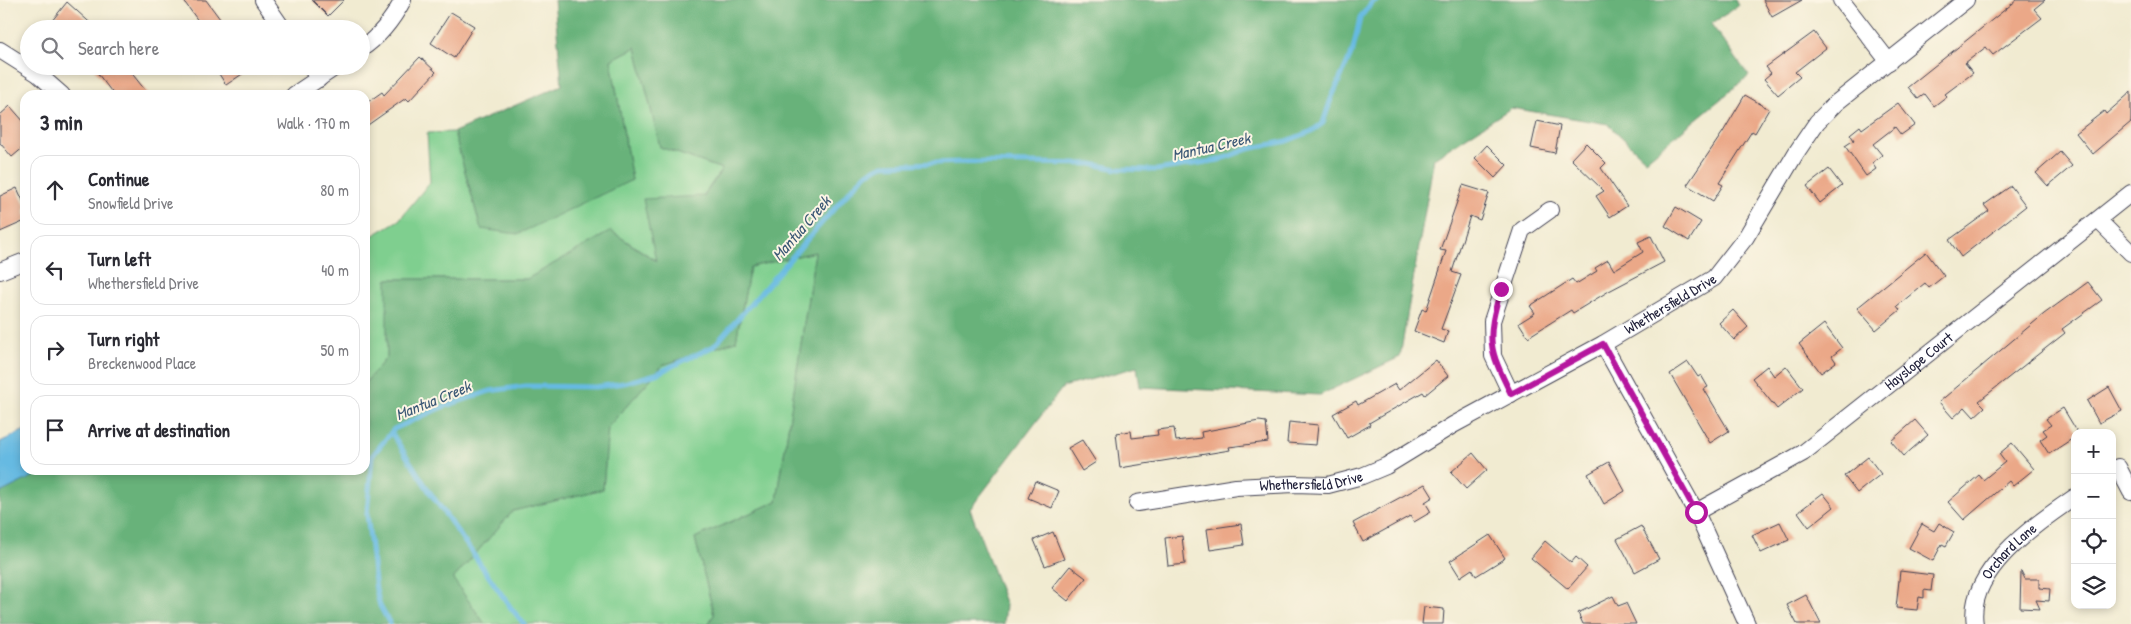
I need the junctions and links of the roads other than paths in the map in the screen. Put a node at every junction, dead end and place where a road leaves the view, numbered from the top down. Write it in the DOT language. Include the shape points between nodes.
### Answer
graph roads {
  1 [pos="263,0"];
  2 [pos="403,0"];
  3 [pos="1841,0"];
  4 [pos="1966,0"];
  5 [pos="277,20"];
  6 [pos="370,43"];
  7 [pos="0,50"];
  8 [pos="1889,62"];
  9 [pos="20,63"];
  10 [pos="39,75"];
  11 [pos="312,75"];
  12 [pos="56,90"];
  13 [pos="299,90"];
  14 [pos="2131,192"];
  15 [pos="1550,210"];
  16 [pos="2098,220"];
  17 [pos="2131,253"];
  18 [pos="20,263"];
  19 [pos="0,270"];
  20 [pos="1603,344"];
  21 [pos="1511,394"];
  22 [pos="2120,466"];
  23 [pos="2131,492"];
  24 [pos="2071,500"];
  25 [pos="1137,503"];
  26 [pos="1696,512"];
  27 [pos="1747,624"];
  28 [pos="1975,624"];
  1 -- 5 [label="street"];
  2 -- 6 [label="street"];
  3 -- 8 [label="street"];
  4 -- 8 [label="street, Whethersfield Drive"];
  7 -- 9 [label="street"];
  8 -- 20 [label="street, Whethersfield Drive" via="1817,122 1746,237 1714,278"];
  10 -- 12 [label="street"];
  11 -- 13 [label="street"];
  14 -- 16 [label="street, Hayslope Court"];
  15 -- 21 [label="street" via="1522,230 1492,321 1493,356"];
  16 -- 17 [label="street"];
  16 -- 26 [label="street, Hayslope Court" via="1803,453"];
  18 -- 19 [label="street"];
  20 -- 21 [label="street, Whethersfield Drive"];
  20 -- 26 [label="street"];
  21 -- 25 [label="street, Whethersfield Drive" via="1386,466 1362,476 1328,485 1236,487"];
  22 -- 23 [label="street"];
  24 -- 28 [label="street, Orchard Lane" via="2005,554 1986,574 1977,592 1973,611"];
  26 -- 27 [label="street"];
}
